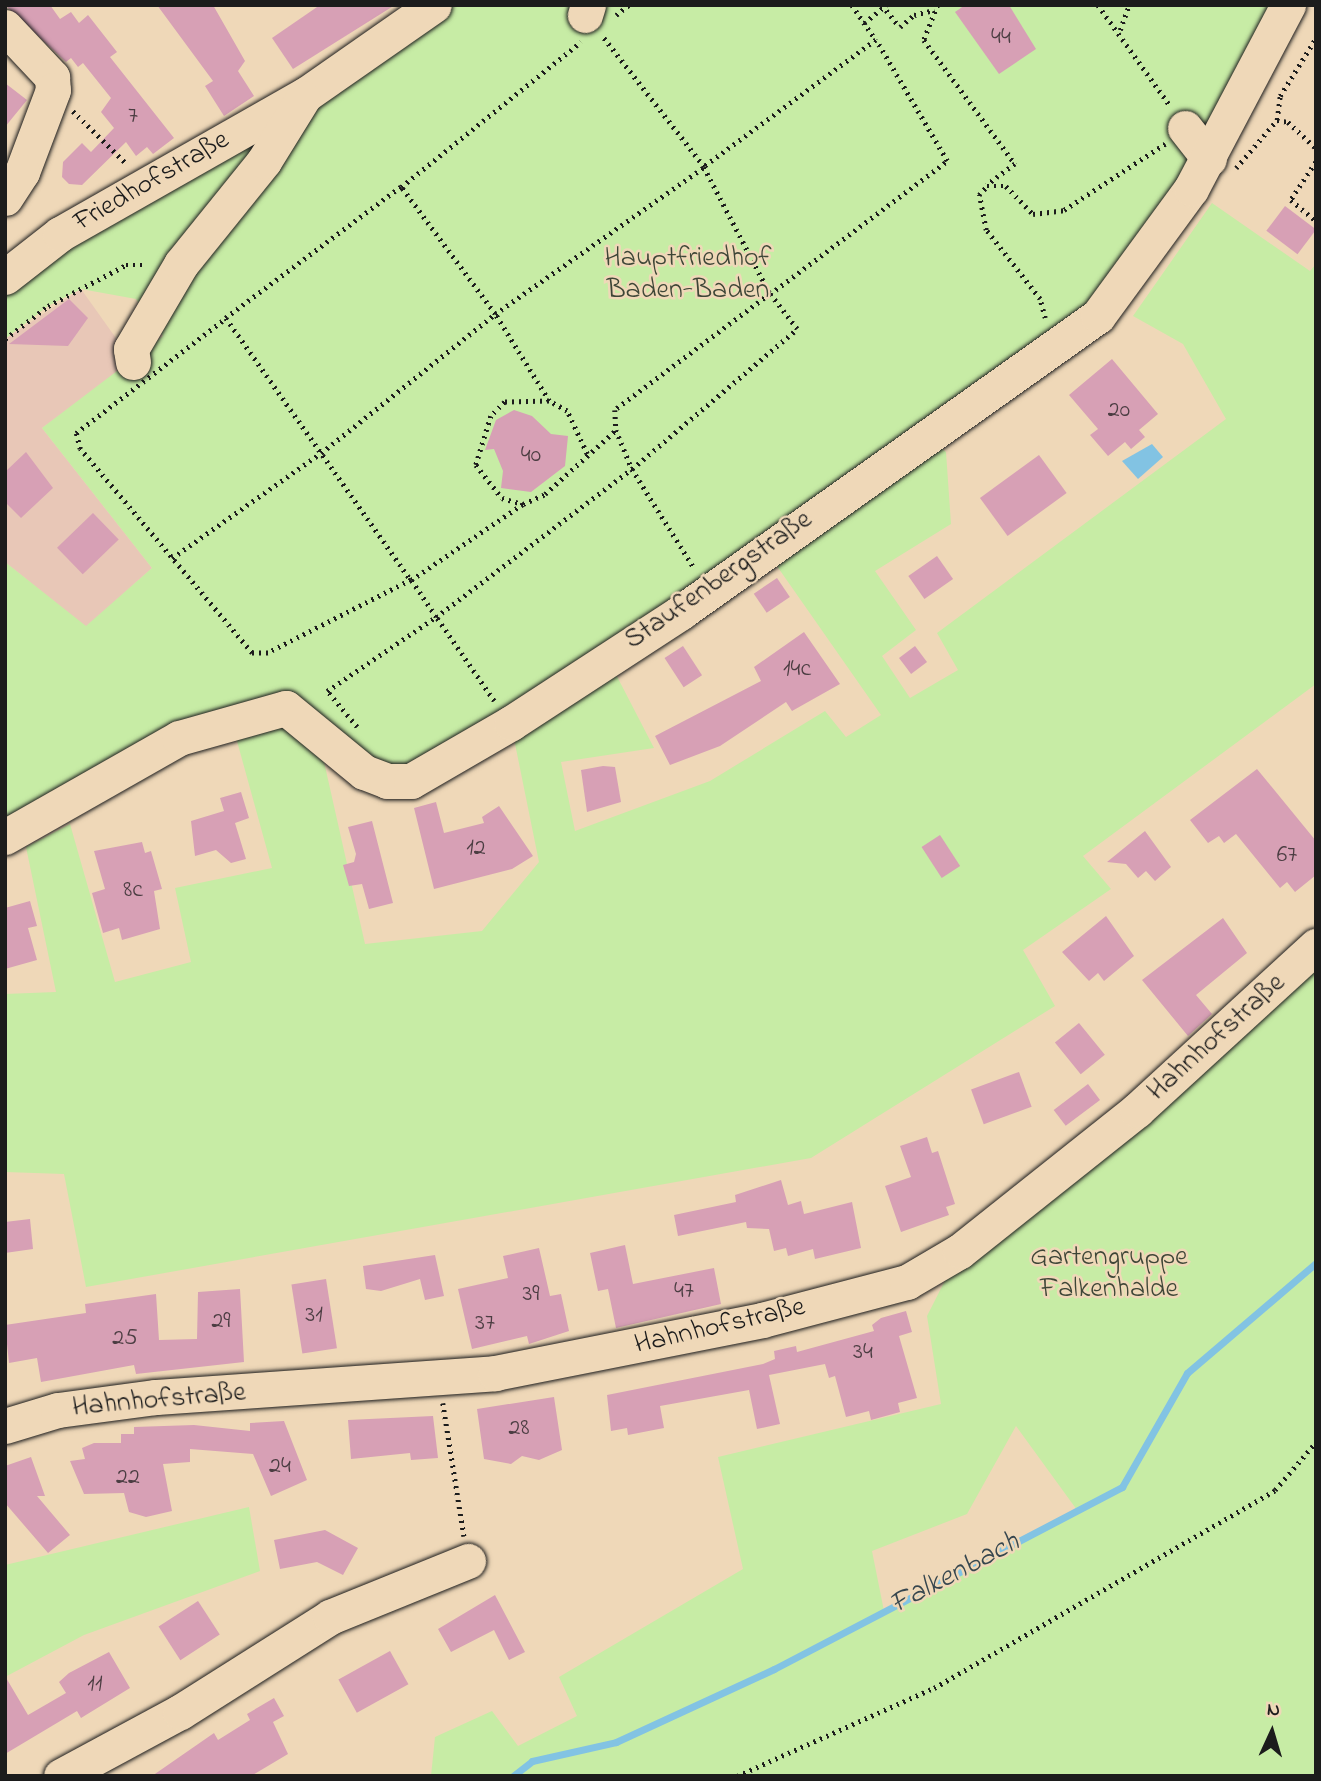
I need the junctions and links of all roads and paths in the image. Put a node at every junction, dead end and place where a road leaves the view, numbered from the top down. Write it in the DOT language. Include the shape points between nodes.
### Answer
graph roads {
  1 [pos="434,5"];
  2 [pos="852,5"];
  3 [pos="1098,5"];
  4 [pos="1129,5"];
  5 [pos="1287,5"];
  6 [pos="884,6"];
  7 [pos="937,7"];
  8 [pos="589,22"];
  9 [pos="864,23"];
  10 [pos="5,27"];
  11 [pos="1120,30"];
  12 [pos="1316,38"];
  13 [pos="876,40"];
  14 [pos="53,90"];
  15 [pos="305,95"];
  16 [pos="1277,120"];
  17 [pos="1185,128"];
  18 [pos="1316,148"];
  19 [pos="1316,162"];
  20 [pos="704,167"];
  21 [pos="1205,179"];
  22 [pos="147,184"];
  23 [pos="987,186"];
  24 [pos="401,187"];
  25 [pos="5,198"];
  26 [pos="1316,221"];
  27 [pos="126,265"];
  28 [pos="5,277"];
  29 [pos="770,294"];
  30 [pos="495,314"];
  31 [pos="226,318"];
  32 [pos="1045,322"];
  33 [pos="5,340"];
  34 [pos="133,362"];
  35 [pos="549,401"];
  36 [pos="616,430"];
  37 [pos="321,453"];
  38 [pos="587,454"];
  39 [pos="632,469"];
  40 [pos="523,504"];
  41 [pos="172,558"];
  42 [pos="704,560"];
  43 [pos="411,580"];
  44 [pos="436,617"];
  45 [pos="486,711"];
  46 [pos="366,738"];
  47 [pos="5,837"];
  48 [pos="1316,946"];
  49 [pos="439,1379"];
  50 [pos="5,1426"];
  51 [pos="1316,1441"];
  52 [pos="466,1547"];
  53 [pos="61,1776"];
  54 [pos="737,1776"];
  1 -- 15 [label="street, Friedhofstraße"];
  2 -- 9 [label="path"];
  3 -- 11 [label="path"];
  4 -- 11 [label="path"];
  5 -- 21 [label="street, Staufenbergstraße"];
  6 -- 7 [label="path" via="900,27 914,15"];
  6 -- 9 [label="path"];
  7 -- 23 [label="path" via="932,33 925,40 1015,164"];
  8 -- 20 [label="path"];
  8 -- 24 [label="path"];
  9 -- 13 [label="path"];
  10 -- 14 [label="street" via="52,77"];
  11 -- 17 [label="path"];
  12 -- 16 [label="path" via="1280,96"];
  13 -- 20 [label="path"];
  13 -- 29 [label="path" via="947,161"];
  14 -- 22 [label="path"];
  14 -- 25 [label="street" via="22,172"];
  15 -- 22 [label="street, Friedhofstraße"];
  15 -- 34 [label="street, Friedhofstraße" via="264,162 181,264 131,349"];
  16 -- 18 [label="path" via="1288,122"];
  16 -- 21 [label="path"];
  17 -- 21 [label="street"];
  17 -- 23 [label="path" via="1064,210 1033,214 1006,186"];
  19 -- 26 [label="path" via="1291,200"];
  20 -- 29 [label="path"];
  20 -- 30 [label="path"];
  21 -- 47 [label="street, Staufenbergstraße" via="1098,316 681,612 411,781 387,781 364,772 286,708 180,738"];
  22 -- 28 [label="street, Friedhofstraße" via="60,234"];
  23 -- 32 [label="path" via="977,208 986,230 1040,299"];
  24 -- 30 [label="path"];
  24 -- 31 [label="path"];
  27 -- 33 [label="path" via="48,306"];
  29 -- 36 [label="path" via="615,410"];
  29 -- 39 [label="path" via="797,329"];
  30 -- 35 [label="path"];
  30 -- 37 [label="path"];
  31 -- 37 [label="path"];
  31 -- 41 [label="path" via="76,433 80,449"];
  35 -- 38 [label="path" via="567,411"];
  35 -- 40 [label="path" via="505,402 491,415 481,440 477,465 487,485 502,498"];
  36 -- 38 [label="path"];
  36 -- 39 [label="path"];
  37 -- 41 [label="path"];
  37 -- 43 [label="path"];
  38 -- 40 [label="path" via="545,494"];
  39 -- 42 [label="path" via="693,568"];
  39 -- 44 [label="path"];
  40 -- 43 [label="path"];
  41 -- 43 [label="path" via="252,653 268,653"];
  43 -- 44 [label="path"];
  44 -- 45 [label="path" via="496,704"];
  44 -- 46 [label="path" via="327,691"];
  48 -- 49 [label="street, Hahnhofstraße" via="1137,1110 960,1251 907,1283 593,1355"];
  49 -- 50 [label="street, Hahnhofstraße" via="156,1397 58,1410"];
  49 -- 52 [label="path"];
  51 -- 54 [label="path" via="1275,1490 946,1682"];
  52 -- 53 [label="street" via="330,1617 180,1712"];
}
